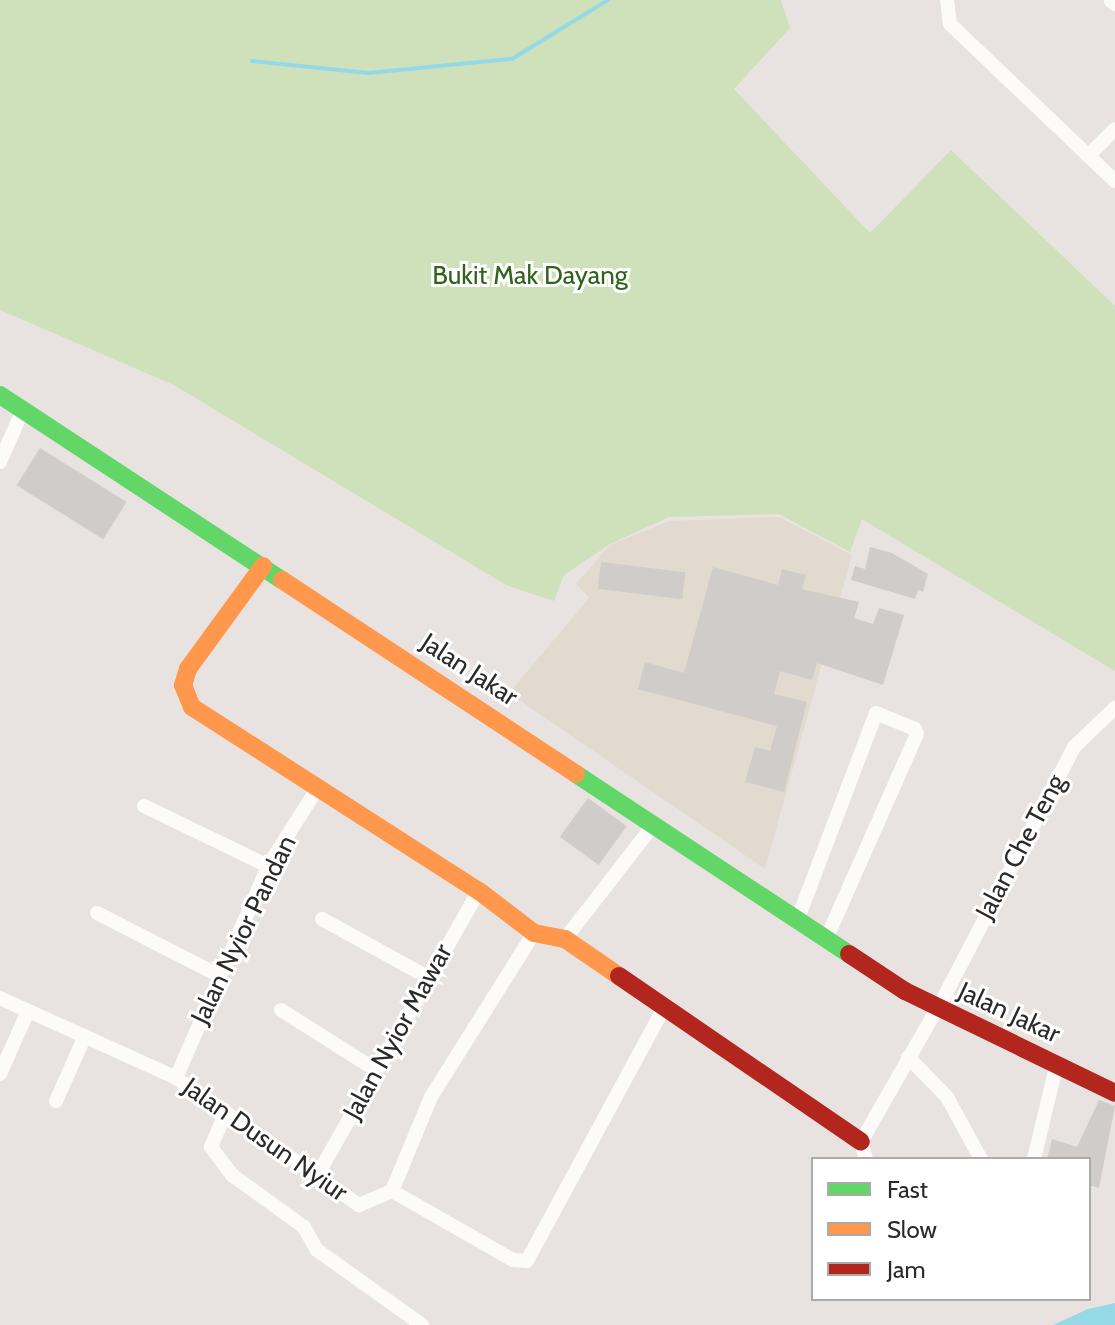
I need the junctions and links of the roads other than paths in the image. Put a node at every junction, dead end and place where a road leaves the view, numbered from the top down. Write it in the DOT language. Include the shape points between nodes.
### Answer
graph roads {
  1 [pos="947,0"];
  2 [pos="1115,129"];
  3 [pos="1088,156"];
  4 [pos="1115,181"];
  5 [pos="0,395"];
  6 [pos="0,407"];
  7 [pos="21,414"];
  8 [pos="0,462"];
  9 [pos="263,566"];
  10 [pos="1115,708"];
  11 [pos="319,786"];
  12 [pos="144,806"];
  13 [pos="651,828"];
  14 [pos="268,866"];
  15 [pos="479,891"];
  16 [pos="97,913"];
  17 [pos="322,919"];
  18 [pos="797,921"];
  19 [pos="534,933"];
  20 [pos="565,939"];
  21 [pos="826,939"];
  22 [pos="218,975"];
  23 [pos="427,977"];
  24 [pos="0,998"];
  25 [pos="940,1004"];
  26 [pos="663,1009"];
  27 [pos="281,1010"];
  28 [pos="28,1011"];
  29 [pos="85,1036"];
  30 [pos="908,1057"];
  31 [pos="1057,1063"];
  32 [pos="376,1070"];
  33 [pos="0,1074"];
  34 [pos="176,1078"];
  35 [pos="1115,1080"];
  36 [pos="1115,1093"];
  37 [pos="56,1101"];
  38 [pos="225,1114"];
  39 [pos="864,1151"];
  40 [pos="980,1157"];
  41 [pos="1034,1157"];
  42 [pos="318,1174"];
  43 [pos="392,1191"];
  44 [pos="422,1325"];
  1 -- 3 [label="street" via="950,24"];
  2 -- 3 [label="street"];
  3 -- 4 [label="street"];
  5 -- 7 [label="main road, Jalan Jakar"];
  6 -- 7 [label="main road, Jalan Jakar"];
  7 -- 8 [label="street"];
  7 -- 9 [label="main road, Jalan Jakar"];
  9 -- 11 [label="main road" via="188,669 183,685 192,707 203,717"];
  9 -- 13 [label="main road, Jalan Jakar" via="510,727"];
  10 -- 25 [label="street, Jalan Che Teng" via="1074,747"];
  11 -- 14 [label="street, Jalan Nyior Pandan"];
  11 -- 15 [label="main road"];
  12 -- 14 [label="street"];
  13 -- 18 [label="main road, Jalan Jakar"];
  13 -- 20 [label="street"];
  14 -- 22 [label="street, Jalan Nyior Pandan"];
  15 -- 19 [label="main road"];
  15 -- 23 [label="street, Jalan Nyior Mawar"];
  16 -- 22 [label="street"];
  17 -- 23 [label="street"];
  18 -- 21 [label="main road, Jalan Jakar"];
  18 -- 21 [label="street" via="876,713 915,729"];
  19 -- 20 [label="main road"];
  19 -- 43 [label="street" via="431,1097"];
  20 -- 26 [label="main road"];
  21 -- 25 [label="main road, Jalan Jakar"];
  22 -- 34 [label="street, Jalan Nyior Pandan"];
  23 -- 32 [label="street, Jalan Nyior Mawar"];
  24 -- 28 [label="street, Jalan Dusun Nyiur"];
  25 -- 30 [label="street, Jalan Che Teng"];
  25 -- 31 [label="main road, Jalan Jakar"];
  25 -- 35 [label="main road, Jalan Jakar"];
  26 -- 39 [label="main road"];
  26 -- 43 [label="street" via="527,1261 513,1260"];
  27 -- 32 [label="street"];
  28 -- 29 [label="street, Jalan Dusun Nyiur"];
  28 -- 33 [label="street"];
  29 -- 34 [label="street, Jalan Dusun Nyiur"];
  29 -- 37 [label="street"];
  30 -- 39 [label="street, Jalan Che Teng"];
  30 -- 40 [label="street" via="947,1097"];
  31 -- 36 [label="main road, Jalan Jakar"];
  31 -- 41 [label="street"];
  32 -- 42 [label="street, Jalan Nyior Mawar"];
  34 -- 38 [label="street, Jalan Dusun Nyiur"];
  38 -- 42 [label="street, Jalan Dusun Nyiur"];
  38 -- 44 [label="street" via="211,1147 232,1175 304,1227 317,1250"];
  42 -- 43 [label="street, Jalan Dusun Nyiur" via="359,1205"];
}
